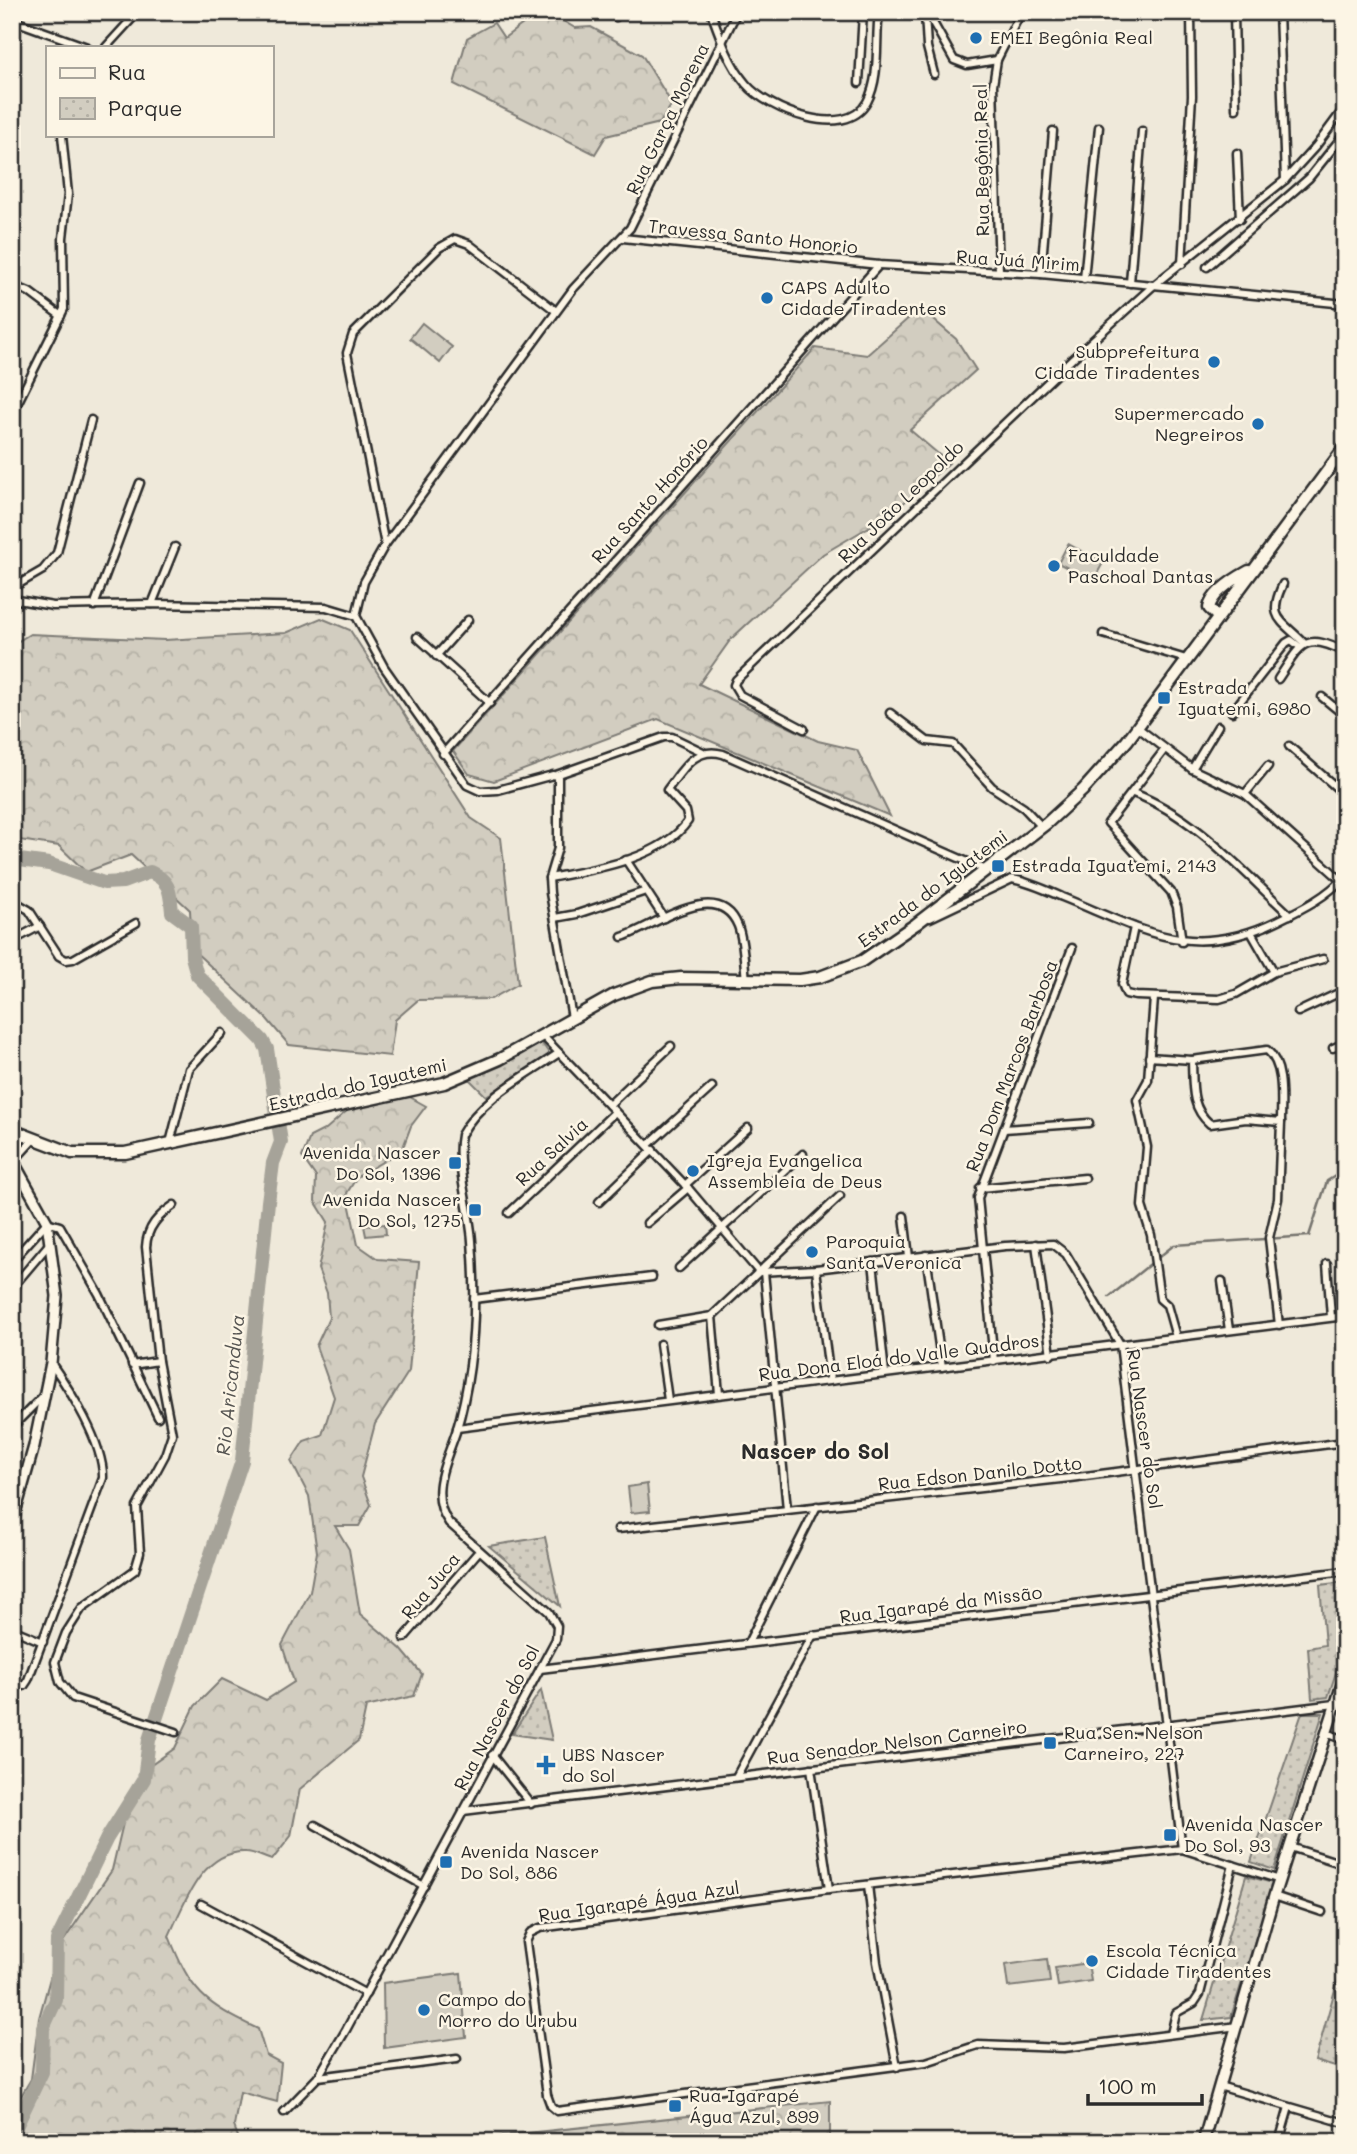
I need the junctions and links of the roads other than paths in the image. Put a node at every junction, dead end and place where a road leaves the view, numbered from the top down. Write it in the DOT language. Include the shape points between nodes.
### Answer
graph roads {
  1 [pos="138,12"];
  2 [pos="711,12"];
  3 [pos="737,12"];
  4 [pos="863,12"];
  5 [pos="879,12"];
  6 [pos="926,12"];
  7 [pos="1021,12"];
  8 [pos="1191,12"];
  9 [pos="1234,12"];
  10 [pos="1279,12"];
  11 [pos="12,20"];
  12 [pos="722,40"];
  13 [pos="85,46"];
  14 [pos="107,46"];
  15 [pos="997,60"];
  16 [pos="934,74"];
  17 [pos="859,83"];
  18 [pos="1345,107"];
  19 [pos="1236,109"];
  20 [pos="1099,127"];
  21 [pos="1053,131"];
  22 [pos="1142,131"];
  23 [pos="1345,133"];
  24 [pos="62,136"];
  25 [pos="1237,153"];
  26 [pos="1297,167"];
  27 [pos="1309,178"];
  28 [pos="1285,180"];
  29 [pos="1240,219"];
  30 [pos="623,237"];
  31 [pos="1182,264"];
  32 [pos="879,265"];
  33 [pos="1206,267"];
  34 [pos="999,271"];
  35 [pos="1041,274"];
  36 [pos="1084,279"];
  37 [pos="1130,283"];
  38 [pos="12,285"];
  39 [pos="1154,285"];
  40 [pos="1345,304"];
  41 [pos="556,311"];
  42 [pos="61,316"];
  43 [pos="12,414"];
  44 [pos="91,420"];
  45 [pos="1345,447"];
  46 [pos="140,483"];
  47 [pos="385,545"];
  48 [pos="175,547"];
  49 [pos="1283,584"];
  50 [pos="12,588"];
  51 [pos="12,599"];
  52 [pos="152,604"];
  53 [pos="94,606"];
  54 [pos="356,616"];
  55 [pos="468,620"];
  56 [pos="1103,634"];
  57 [pos="417,637"];
  58 [pos="1302,645"];
  59 [pos="1345,652"];
  60 [pos="436,656"];
  61 [pos="1186,659"];
  62 [pos="1278,679"];
  63 [pos="1322,697"];
  64 [pos="490,704"];
  65 [pos="1232,712"];
  66 [pos="890,713"];
  67 [pos="1345,716"];
  68 [pos="1218,726"];
  69 [pos="1137,727"];
  70 [pos="804,729"];
  71 [pos="1289,746"];
  72 [pos="1165,750"];
  73 [pos="703,752"];
  74 [pos="443,754"];
  75 [pos="1268,766"];
  76 [pos="1192,769"];
  77 [pos="556,775"];
  78 [pos="1133,793"];
  79 [pos="1245,794"];
  80 [pos="1345,795"];
  81 [pos="1041,827"];
  82 [pos="626,860"];
  83 [pos="986,870"];
  84 [pos="549,878"];
  85 [pos="1343,878"];
  86 [pos="646,891"];
  87 [pos="12,900"];
  88 [pos="1290,915"];
  89 [pos="555,918"];
  90 [pos="664,918"];
  91 [pos="135,923"];
  92 [pos="916,924"];
  93 [pos="40,926"];
  94 [pos="1134,928"];
  95 [pos="1251,932"];
  96 [pos="622,937"];
  97 [pos="12,941"];
  98 [pos="1182,942"];
  99 [pos="1072,948"];
  100 [pos="1323,960"];
  101 [pos="1274,972"];
  102 [pos="746,981"];
  103 [pos="1345,990"];
  104 [pos="1154,998"];
  105 [pos="1298,1012"];
  106 [pos="572,1018"];
  107 [pos="222,1033"];
  108 [pos="542,1035"];
  109 [pos="1345,1043"];
  110 [pos="671,1046"];
  111 [pos="1333,1048"];
  112 [pos="559,1054"];
  113 [pos="1149,1057"];
  114 [pos="1192,1060"];
  115 [pos="712,1087"];
  116 [pos="609,1105"];
  117 [pos="615,1112"];
  118 [pos="1281,1122"];
  119 [pos="1089,1123"];
  120 [pos="748,1128"];
  121 [pos="1004,1129"];
  122 [pos="17,1133"];
  123 [pos="33,1140"];
  124 [pos="170,1143"];
  125 [pos="12,1145"];
  126 [pos="650,1148"];
  127 [pos="803,1154"];
  128 [pos="13,1161"];
  129 [pos="1085,1178"];
  130 [pos="687,1186"];
  131 [pos="980,1188"];
  132 [pos="841,1196"];
  133 [pos="599,1202"];
  134 [pos="174,1205"];
  135 [pos="509,1213"];
  136 [pos="904,1216"];
  137 [pos="47,1222"];
  138 [pos="647,1223"];
  139 [pos="721,1228"];
  140 [pos="50,1243"];
  141 [pos="1036,1244"];
  142 [pos="981,1248"];
  143 [pos="926,1255"];
  144 [pos="909,1257"];
  145 [pos="12,1261"];
  146 [pos="873,1262"];
  147 [pos="1327,1264"];
  148 [pos="679,1268"];
  149 [pos="816,1269"];
  150 [pos="761,1272"];
  151 [pos="652,1277"];
  152 [pos="1222,1281"];
  153 [pos="474,1299"];
  154 [pos="12,1304"];
  155 [pos="712,1316"];
  156 [pos="1345,1316"];
  157 [pos="1331,1317"];
  158 [pos="657,1325"];
  159 [pos="1279,1325"];
  160 [pos="1229,1330"];
  161 [pos="1176,1337"];
  162 [pos="660,1344"];
  163 [pos="1120,1344"];
  164 [pos="1051,1354"];
  165 [pos="158,1361"];
  166 [pos="994,1361"];
  167 [pos="51,1363"];
  168 [pos="132,1365"];
  169 [pos="942,1367"];
  170 [pos="885,1374"];
  171 [pos="830,1380"];
  172 [pos="774,1387"];
  173 [pos="45,1394"];
  174 [pos="719,1394"];
  175 [pos="668,1400"];
  176 [pos="158,1417"];
  177 [pos="12,1427"];
  178 [pos="457,1428"];
  179 [pos="1345,1442"];
  180 [pos="1135,1470"];
  181 [pos="817,1506"];
  182 [pos="787,1509"];
  183 [pos="12,1524"];
  184 [pos="618,1529"];
  185 [pos="479,1551"];
  186 [pos="1345,1571"];
  187 [pos="1152,1594"];
  188 [pos="12,1629"];
  189 [pos="813,1635"];
  190 [pos="404,1638"];
  191 [pos="43,1642"];
  192 [pos="748,1643"];
  193 [pos="540,1669"];
  194 [pos="1345,1675"];
  195 [pos="12,1687"];
  196 [pos="1335,1704"];
  197 [pos="1167,1724"];
  198 [pos="176,1732"];
  199 [pos="1326,1734"];
  200 [pos="1345,1740"];
  201 [pos="492,1755"];
  202 [pos="811,1768"];
  203 [pos="736,1777"];
  204 [pos="531,1804"];
  205 [pos="463,1811"];
  206 [pos="315,1825"];
  207 [pos="1290,1847"];
  208 [pos="1182,1849"];
  209 [pos="1343,1864"];
  210 [pos="1233,1865"];
  211 [pos="1280,1880"];
  212 [pos="868,1885"];
  213 [pos="424,1886"];
  214 [pos="829,1889"];
  215 [pos="1274,1896"];
  216 [pos="201,1904"];
  217 [pos="1322,1912"];
  218 [pos="366,1994"];
  219 [pos="1238,2026"];
  220 [pos="1171,2034"];
  221 [pos="457,2059"];
  222 [pos="897,2067"];
  223 [pos="318,2077"];
  224 [pos="1219,2086"];
  225 [pos="1289,2107"];
  226 [pos="284,2112"];
  227 [pos="1345,2123"];
  228 [pos="1203,2142"];
  229 [pos="1279,2142"];
  1 -- 14 [label="street"];
  2 -- 12 [label="street"];
  3 -- 12 [label="street, Rua Garça Morena"];
  4 -- 17 [label="street"];
  5 -- 12 [label="street" via="871,94 857,115 844,121 827,121 764,100 737,73"];
  6 -- 15 [label="street" via="954,60 967,65"];
  6 -- 16 [label="street"];
  7 -- 15 [label="street, Rua Begônia Real"];
  8 -- 31 [label="street" via="1192,96"];
  9 -- 19 [label="street"];
  10 -- 28 [label="street"];
  11 -- 13 [label="street"];
  12 -- 30 [label="street, Rua Garça Morena"];
  15 -- 34 [label="street, Rua Begônia Real" via="992,106"];
  18 -- 26 [label="street"];
  20 -- 36 [label="street"];
  21 -- 35 [label="street"];
  22 -- 37 [label="street"];
  23 -- 27 [label="street"];
  24 -- 42 [label="street" via="68,194"];
  25 -- 29 [label="street"];
  26 -- 27 [label="street"];
  26 -- 28 [label="street"];
  27 -- 33 [label="street"];
  28 -- 29 [label="street"];
  29 -- 31 [label="street"];
  30 -- 32 [label="street, Travessa Santo Honorio"];
  30 -- 41 [label="street" via="589,269"];
  31 -- 39 [label="street"];
  32 -- 34 [label="street, Rua Juá Mirim"];
  32 -- 64 [label="street, Rua Santo Honório"];
  34 -- 35 [label="street, Rua Juá Mirim"];
  35 -- 36 [label="street, Rua Juá Mirim"];
  36 -- 37 [label="street, Rua Juá Mirim"];
  37 -- 39 [label="street, Rua Juá Mirim"];
  38 -- 42 [label="street"];
  39 -- 40 [label="street, Rua Juá Mirim"];
  39 -- 70 [label="street, Rua João Leopoldo" via="736,680 740,695"];
  41 -- 47 [label="street"];
  41 -- 47 [label="street" via="469,244 455,239 439,248 353,334 347,353"];
  42 -- 43 [label="street"];
  44 -- 50 [label="street" via="57,553 43,570"];
  45 -- 61 [label="main road, Estrada do Iguatemi"];
  46 -- 53 [label="street"];
  47 -- 54 [label="street" via="364,583"];
  48 -- 52 [label="street"];
  49 -- 58 [label="street" via="1275,600 1276,614"];
  51 -- 53 [label="street"];
  52 -- 53 [label="street"];
  52 -- 54 [label="street" via="326,607"];
  54 -- 74 [label="street" via="384,667"];
  55 -- 60 [label="street"];
  56 -- 61 [label="street"];
  57 -- 60 [label="street"];
  58 -- 59 [label="street" via="1324,641"];
  58 -- 62 [label="street"];
  58 -- 65 [label="street" via="1291,640 1286,643"];
  60 -- 64 [label="street"];
  61 -- 69 [label="main road, Estrada do Iguatemi"];
  63 -- 67 [label="street"];
  64 -- 74 [label="street, Rua Santo Honório"];
  66 -- 81 [label="street" via="927,741 953,744 992,788 1024,808"];
  68 -- 76 [label="street"];
  69 -- 72 [label="street"];
  69 -- 81 [label="main road, Estrada do Iguatemi" via="1083,790"];
  71 -- 80 [label="street"];
  72 -- 76 [label="street"];
  72 -- 78 [label="street"];
  73 -- 77 [label="street" via="664,737"];
  73 -- 82 [label="street" via="667,790 688,821 679,834"];
  73 -- 83 [label="street" via="723,754"];
  74 -- 77 [label="street" via="467,785 486,791"];
  75 -- 79 [label="street"];
  76 -- 79 [label="street"];
  77 -- 84 [label="street" via="558,848"];
  78 -- 88 [label="street" via="1167,807 1194,827"];
  78 -- 98 [label="street" via="1109,825 1171,892"];
  79 -- 85 [label="street"];
  81 -- 83 [label="main road, Estrada do Iguatemi"];
  82 -- 84 [label="street"];
  82 -- 86 [label="street"];
  83 -- 92 [label="main road, Estrada do Iguatemi"];
  84 -- 89 [label="street"];
  85 -- 88 [label="street"];
  86 -- 89 [label="street"];
  86 -- 90 [label="street"];
  87 -- 93 [label="street" via="29,910"];
  88 -- 95 [label="street"];
  89 -- 106 [label="street"];
  90 -- 96 [label="street"];
  90 -- 102 [label="street" via="698,905 716,906 728,913 741,936"];
  91 -- 93 [label="street" via="70,960 59,956"];
  92 -- 94 [label="street" via="1012,879"];
  92 -- 102 [label="main road, Estrada do Iguatemi" via="862,961 835,972 800,980"];
  93 -- 97 [label="street"];
  94 -- 98 [label="street"];
  94 -- 104 [label="street" via="1122,988 1126,994"];
  95 -- 98 [label="street"];
  95 -- 101 [label="street"];
  99 -- 121 [label="street, Rua Dom Marcos Barbosa"];
  100 -- 101 [label="street"];
  101 -- 104 [label="street" via="1228,997"];
  102 -- 106 [label="main road, Estrada do Iguatemi" via="652,981"];
  103 -- 105 [label="street"];
  104 -- 113 [label="street"];
  106 -- 108 [label="main road, Estrada do Iguatemi"];
  107 -- 124 [label="street" via="189,1069"];
  108 -- 112 [label="street"];
  108 -- 124 [label="main road, Estrada do Iguatemi" via="444,1083"];
  109 -- 111 [label="street"];
  110 -- 116 [label="street"];
  112 -- 116 [label="street"];
  112 -- 153 [label="street, Rua Nascer do Sol" via="476,1115 461,1135"];
  113 -- 114 [label="street"];
  113 -- 161 [label="street" via="1148,1080 1137,1100 1147,1147 1142,1206 1160,1299 1167,1305"];
  114 -- 118 [label="street" via="1195,1105 1210,1124 1246,1119"];
  114 -- 118 [label="street" via="1267,1049 1281,1081"];
  115 -- 126 [label="street"];
  116 -- 117 [label="street"];
  117 -- 126 [label="street"];
  117 -- 135 [label="street, Rua Salvia"];
  118 -- 159 [label="street" via="1278,1199 1269,1238"];
  119 -- 121 [label="street"];
  120 -- 130 [label="street"];
  121 -- 131 [label="street, Rua Dom Marcos Barbosa"];
  122 -- 123 [label="main road, Estrada do Iguatemi"];
  122 -- 125 [label="street"];
  123 -- 124 [label="main road, Estrada do Iguatemi" via="86,1154 125,1153"];
  123 -- 128 [label="street"];
  126 -- 130 [label="street"];
  126 -- 133 [label="street"];
  127 -- 139 [label="street"];
  128 -- 137 [label="main road"];
  129 -- 131 [label="street"];
  130 -- 138 [label="street"];
  130 -- 139 [label="street"];
  131 -- 142 [label="street, Rua Dom Marcos Barbosa"];
  132 -- 150 [label="street"];
  134 -- 165 [label="street" via="147,1235"];
  136 -- 144 [label="street"];
  137 -- 140 [label="main road"];
  137 -- 145 [label="street"];
  137 -- 168 [label="street" via="67,1234"];
  139 -- 148 [label="street"];
  139 -- 150 [label="street"];
  140 -- 154 [label="street" via="17,1282"];
  140 -- 167 [label="main road" via="57,1296"];
  141 -- 142 [label="street, Rua Nascer do Sol"];
  141 -- 163 [label="street, Rua Nascer do Sol" via="1057,1246 1066,1254"];
  141 -- 164 [label="street"];
  142 -- 143 [label="street, Rua Nascer do Sol"];
  142 -- 166 [label="street, Rua Dom Marcos Barbosa"];
  143 -- 144 [label="street, Rua Nascer do Sol"];
  143 -- 169 [label="street"];
  144 -- 146 [label="street, Rua Nascer do Sol"];
  146 -- 149 [label="street, Rua Nascer do Sol"];
  146 -- 170 [label="street"];
  147 -- 157 [label="street"];
  149 -- 150 [label="street, Rua Nascer do Sol"];
  149 -- 171 [label="street"];
  150 -- 155 [label="street"];
  150 -- 172 [label="street"];
  151 -- 153 [label="street"];
  152 -- 160 [label="street"];
  153 -- 178 [label="street, Rua Nascer do Sol" via="470,1359"];
  155 -- 158 [label="street"];
  155 -- 174 [label="street"];
  156 -- 157 [label="street, Rua Dona Eloá do Valle Quadros"];
  157 -- 159 [label="street, Rua Dona Eloá do Valle Quadros"];
  159 -- 160 [label="street, Rua Dona Eloá do Valle Quadros"];
  160 -- 161 [label="street, Rua Dona Eloá do Valle Quadros"];
  161 -- 163 [label="street, Rua Dona Eloá do Valle Quadros"];
  162 -- 175 [label="street"];
  163 -- 164 [label="street, Rua Dona Eloá do Valle Quadros"];
  163 -- 180 [label="street, Rua Nascer do Sol"];
  164 -- 166 [label="street, Rua Dona Eloá do Valle Quadros"];
  165 -- 168 [label="street"];
  165 -- 198 [label="street" via="172,1434 137,1507 139,1561 126,1579 82,1608 55,1662 60,1682 73,1698"];
  166 -- 169 [label="street, Rua Dona Eloá do Valle Quadros"];
  167 -- 173 [label="main road"];
  167 -- 191 [label="street" via="75,1400 103,1472"];
  168 -- 176 [label="street"];
  169 -- 170 [label="street, Rua Dona Eloá do Valle Quadros"];
  170 -- 171 [label="street, Rua Dona Eloá do Valle Quadros"];
  171 -- 172 [label="street, Rua Dona Eloá do Valle Quadros"];
  172 -- 174 [label="street, Rua Dona Eloá do Valle Quadros"];
  172 -- 182 [label="street"];
  173 -- 177 [label="street"];
  173 -- 183 [label="main road"];
  174 -- 175 [label="street, Rua Dona Eloá do Valle Quadros"];
  175 -- 178 [label="street, Rua Dona Eloá do Valle Quadros"];
  178 -- 185 [label="street, Rua Nascer do Sol" via="440,1482 439,1506 449,1523"];
  179 -- 180 [label="street, Rua Edson Danilo Dotto"];
  180 -- 181 [label="street, Rua Edson Danilo Dotto"];
  180 -- 187 [label="street, Rua Nascer do Sol"];
  181 -- 182 [label="street, Rua Edson Danilo Dotto"];
  181 -- 192 [label="street"];
  182 -- 184 [label="street, Rua Edson Danilo Dotto"];
  185 -- 190 [label="street, Rua Juca"];
  185 -- 193 [label="street, Rua Nascer do Sol" via="556,1622 555,1639"];
  186 -- 187 [label="street, Rua Igarapé da Missão"];
  187 -- 189 [label="street, Rua Igarapé da Missão"];
  187 -- 197 [label="street, Rua Nascer do Sol"];
  188 -- 191 [label="street"];
  189 -- 192 [label="street, Rua Igarapé da Missão"];
  189 -- 203 [label="street"];
  191 -- 195 [label="street" via="26,1684"];
  192 -- 193 [label="street, Rua Igarapé da Missão"];
  193 -- 201 [label="street, Rua Nascer do Sol"];
  194 -- 196 [label="main road"];
  196 -- 197 [label="street, Rua Senador Nelson Carneiro"];
  196 -- 199 [label="main road"];
  197 -- 202 [label="street, Rua Senador Nelson Carneiro"];
  197 -- 208 [label="street, Rua Nascer do Sol"];
  199 -- 200 [label="street"];
  199 -- 207 [label="main road"];
  201 -- 204 [label="street"];
  201 -- 205 [label="street, Rua Nascer do Sol"];
  202 -- 203 [label="street, Rua Senador Nelson Carneiro"];
  202 -- 214 [label="street"];
  203 -- 204 [label="street, Rua Senador Nelson Carneiro"];
  204 -- 205 [label="street, Rua Senador Nelson Carneiro"];
  205 -- 213 [label="street, Rua Nascer do Sol"];
  206 -- 213 [label="street"];
  207 -- 209 [label="street"];
  207 -- 211 [label="main road"];
  208 -- 210 [label="street, Rua Igarapé Água Azul"];
  208 -- 212 [label="street, Rua Igarapé Água Azul"];
  210 -- 211 [label="street, Rua Igarapé Água Azul"];
  210 -- 220 [label="street" via="1200,1994 1176,2013"];
  211 -- 215 [label="main road"];
  212 -- 214 [label="street, Rua Igarapé Água Azul"];
  212 -- 222 [label="street"];
  213 -- 218 [label="street, Rua Nascer do Sol"];
  214 -- 222 [label="street, Rua Igarapé Água Azul" via="530,1933 526,1942 549,2102 561,2111"];
  215 -- 217 [label="street"];
  215 -- 219 [label="main road"];
  216 -- 218 [label="street"];
  218 -- 223 [label="street, Rua Nascer do Sol"];
  219 -- 220 [label="street, Rua Igarapé Água Azul"];
  219 -- 224 [label="main road"];
  220 -- 222 [label="street, Rua Igarapé Água Azul" via="1064,2048 978,2045"];
  221 -- 223 [label="street"];
  223 -- 226 [label="street, Rua Nascer do Sol"];
  224 -- 225 [label="street"];
  224 -- 228 [label="main road"];
  225 -- 227 [label="street"];
  225 -- 229 [label="street"];
}
